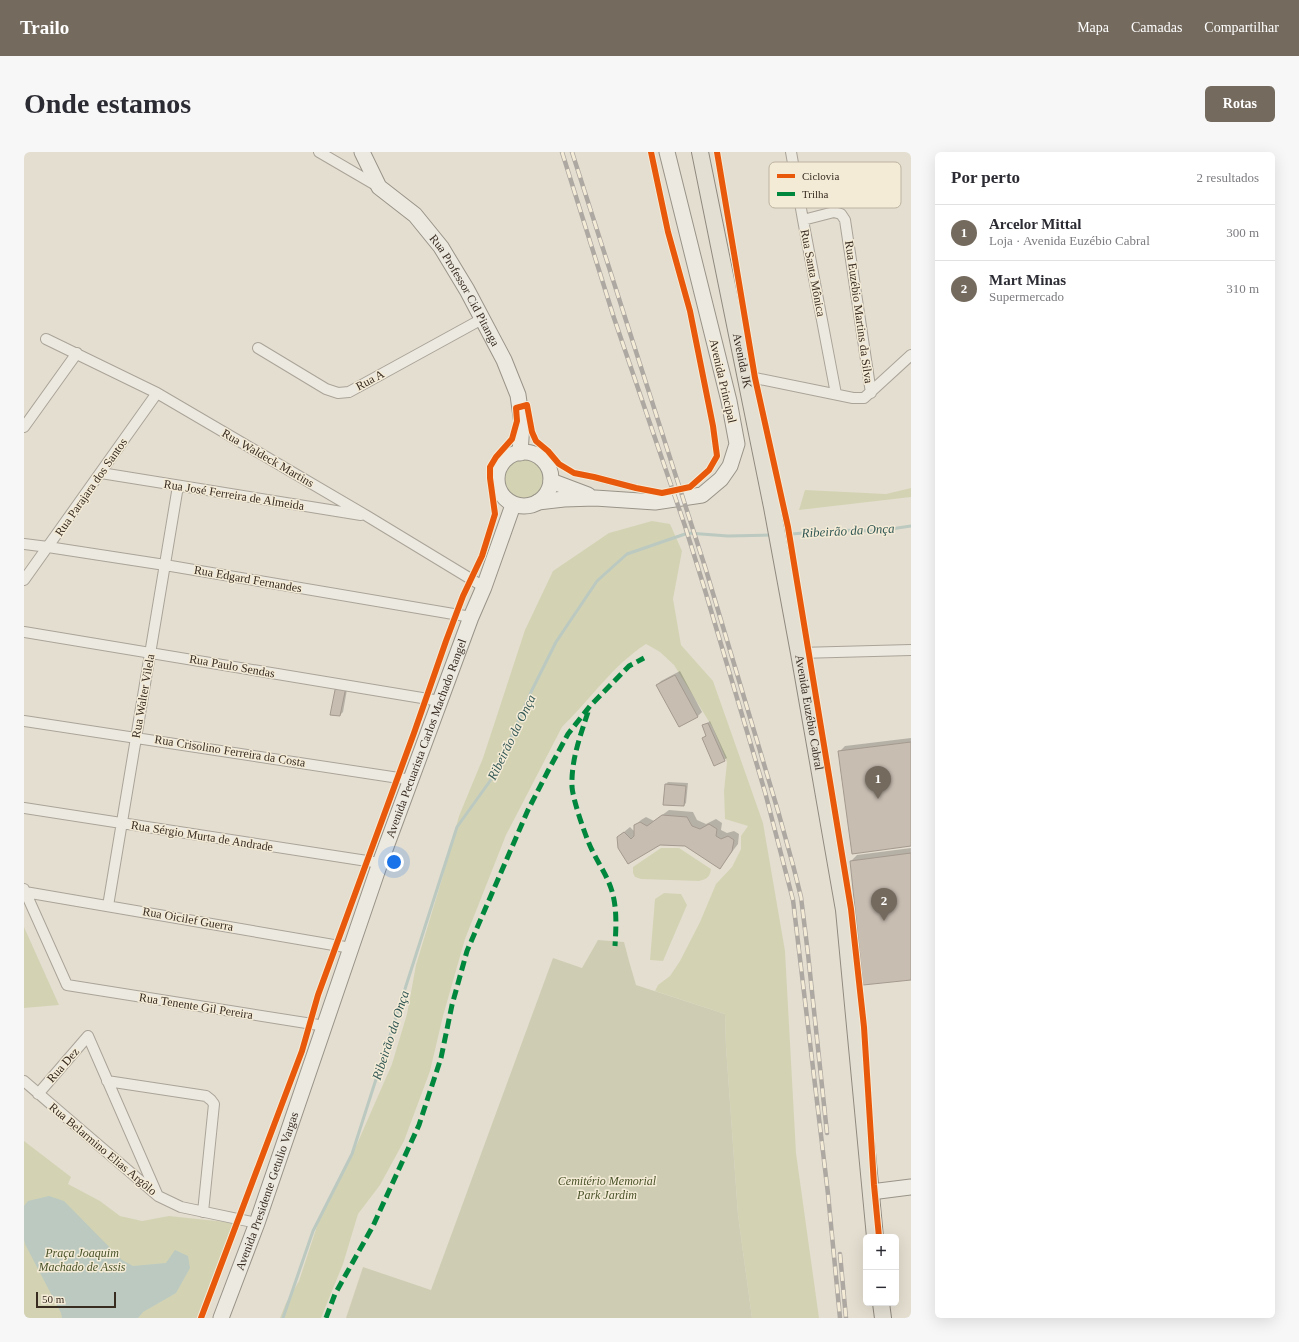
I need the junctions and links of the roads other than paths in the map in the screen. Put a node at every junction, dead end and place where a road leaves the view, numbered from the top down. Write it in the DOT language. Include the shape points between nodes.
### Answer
graph roads {
  1 [pos="319,152"];
  2 [pos="362,152"];
  3 [pos="667,152"];
  4 [pos="700,152"];
  5 [pos="792,152"];
  6 [pos="794,162"];
  7 [pos="379,187"];
  8 [pos="801,208"];
  9 [pos="803,220"];
  10 [pos="482,319"];
  11 [pos="46,339"];
  12 [pos="258,348"];
  13 [pos="76,353"];
  14 [pos="911,355"];
  15 [pos="745,376"];
  16 [pos="157,393"];
  17 [pos="871,393"];
  18 [pos="836,394"];
  19 [pos="24,427"];
  20 [pos="520,453"];
  21 [pos="101,473"];
  22 [pos="551,481"];
  23 [pos="178,486"];
  24 [pos="595,498"];
  25 [pos="538,502"];
  26 [pos="514,505"];
  27 [pos="367,516"];
  28 [pos="24,544"];
  29 [pos="48,547"];
  30 [pos="165,565"];
  31 [pos="783,569"];
  32 [pos="24,580"];
  33 [pos="484,587"];
  34 [pos="471,617"];
  35 [pos="24,632"];
  36 [pos="911,650"];
  37 [pos="151,652"];
  38 [pos="799,653"];
  39 [pos="440,701"];
  40 [pos="24,721"];
  41 [pos="136,737"];
  42 [pos="412,780"];
  43 [pos="24,808"];
  44 [pos="122,823"];
  45 [pos="380,863"];
  46 [pos="25,891"];
  47 [pos="108,906"];
  48 [pos="351,948"];
  49 [pos="325,1026"];
  50 [pos="312,1063"];
  51 [pos="107,1081"];
  52 [pos="24,1082"];
  53 [pos="38,1094"];
  54 [pos="911,1187"];
  55 [pos="871,1192"];
  56 [pos="158,1196"];
  57 [pos="204,1212"];
  58 [pos="257,1223"];
  59 [pos="875,1234"];
  60 [pos="881,1306"];
  61 [pos="221,1318"];
  62 [pos="883,1318"];
  1 -- 7 [label="street"];
  2 -- 7 [label="street, Rua Professor Cid Pitanga"];
  3 -- 24 [label="street, Avenida Principal" via="729,401 737,444 730,466 722,479 702,495 655,502"];
  4 -- 15 [label="main road, Avenida JK"];
  5 -- 6 [label="street, Rua Santa Mônica"];
  7 -- 10 [label="street, Rua Professor Cid Pitanga" via="415,215 441,247"];
  8 -- 9 [label="street, Rua Santa Mônica"];
  9 -- 17 [label="street, Rua Euzébio Martins da Silva" via="834,212 841,214 845,220"];
  9 -- 18 [label="street, Rua Santa Mônica"];
  10 -- 12 [label="street, Rua A" via="349,392 338,393 326,389"];
  10 -- 20 [label="street, Rua Professor Cid Pitanga" via="504,360 518,395 522,424"];
  11 -- 13 [label="street, Rua Waldeck Martins"];
  13 -- 16 [label="street, Rua Waldeck Martins"];
  13 -- 19 [label="street"];
  14 -- 17 [label="street"];
  15 -- 18 [label="street, Rua Euzébio Martins da Silva"];
  15 -- 31 [label="main road, Avenida JK"];
  16 -- 21 [label="street, Rua Parajara dos Santos"];
  16 -- 27 [label="street, Rua Waldeck Martins"];
  17 -- 18 [label="street, Rua Euzébio Martins da Silva" via="864,398"];
  20 -- 22 [label="street" via="536,455 542,460 550,473"];
  20 -- 26 [label="street" via="505,460 497,476 501,494"];
  21 -- 23 [label="street, Rua José Ferreira de Almeida"];
  21 -- 29 [label="street, Rua Parajara dos Santos"];
  22 -- 24 [label="street, Avenida Principal"];
  22 -- 25 [label="street" via="545,497"];
  23 -- 27 [label="street, Rua José Ferreira de Almeida"];
  23 -- 30 [label="street, Rua Walter Vilela"];
  24 -- 25 [label="street, Avenida Principal"];
  25 -- 26 [label="street" via="522,507"];
  26 -- 33 [label="street, Avenida Pecuarista Carlos Machado Rangel"];
  27 -- 33 [label="street, Rua Waldeck Martins"];
  28 -- 29 [label="street, Rua Edgard Fernandes"];
  29 -- 30 [label="street, Rua Edgard Fernandes"];
  29 -- 32 [label="street, Rua Parajara dos Santos"];
  30 -- 34 [label="street, Rua Edgard Fernandes"];
  30 -- 37 [label="street, Rua Walter Vilela"];
  31 -- 38 [label="main road, Avenida Euzébio Cabral"];
  33 -- 34 [label="street, Avenida Pecuarista Carlos Machado Rangel"];
  34 -- 39 [label="street, Avenida Pecuarista Carlos Machado Rangel"];
  35 -- 37 [label="street, Rua Paulo Sendas"];
  36 -- 38 [label="street"];
  37 -- 39 [label="street, Rua Paulo Sendas"];
  37 -- 41 [label="street, Rua Walter Vilela"];
  38 -- 55 [label="main road, Avenida Euzébio Cabral" via="844,910"];
  39 -- 42 [label="street, Avenida Pecuarista Carlos Machado Rangel"];
  40 -- 41 [label="street, Rua Crisolino Ferreira da Costa"];
  41 -- 42 [label="street, Rua Crisolino Ferreira da Costa"];
  41 -- 44 [label="street, Rua Walter Vilela"];
  42 -- 45 [label="street, Avenida Pecuarista Carlos Machado Rangel"];
  43 -- 44 [label="street, Rua Sérgio Murta de Andrade"];
  44 -- 45 [label="street, Rua Sérgio Murta de Andrade"];
  44 -- 47 [label="street, Rua Walter Vilela"];
  45 -- 48 [label="street, Avenida Pecuarista Carlos Machado Rangel"];
  46 -- 47 [label="street, Rua Oicilef Guerra"];
  46 -- 49 [label="street, Rua Tenente Gil Pereira" via="67,985"];
  47 -- 48 [label="street, Rua Oicilef Guerra"];
  48 -- 49 [label="street, Avenida Pecuarista Carlos Machado Rangel"];
  49 -- 50 [label="street, Avenida Pecuarista Carlos Machado Rangel"];
  50 -- 58 [label="street, Avenida Presidente Getulio Vargas"];
  51 -- 53 [label="street, Rua Dez" via="88,1036"];
  51 -- 56 [label="street"];
  51 -- 57 [label="street" via="206,1096 214,1104"];
  52 -- 53 [label="street, Rua Belarmino Elias Argôlo"];
  53 -- 56 [label="street, Rua Belarmino Elias Argôlo"];
  54 -- 55 [label="street"];
  55 -- 59 [label="main road, Avenida Euzébio Cabral"];
  56 -- 57 [label="street, Rua Belarmino Elias Argôlo" via="181,1207"];
  57 -- 58 [label="street, Rua Belarmino Elias Argôlo"];
  58 -- 61 [label="street, Avenida Presidente Getulio Vargas"];
  60 -- 62 [label="main road"];
}
